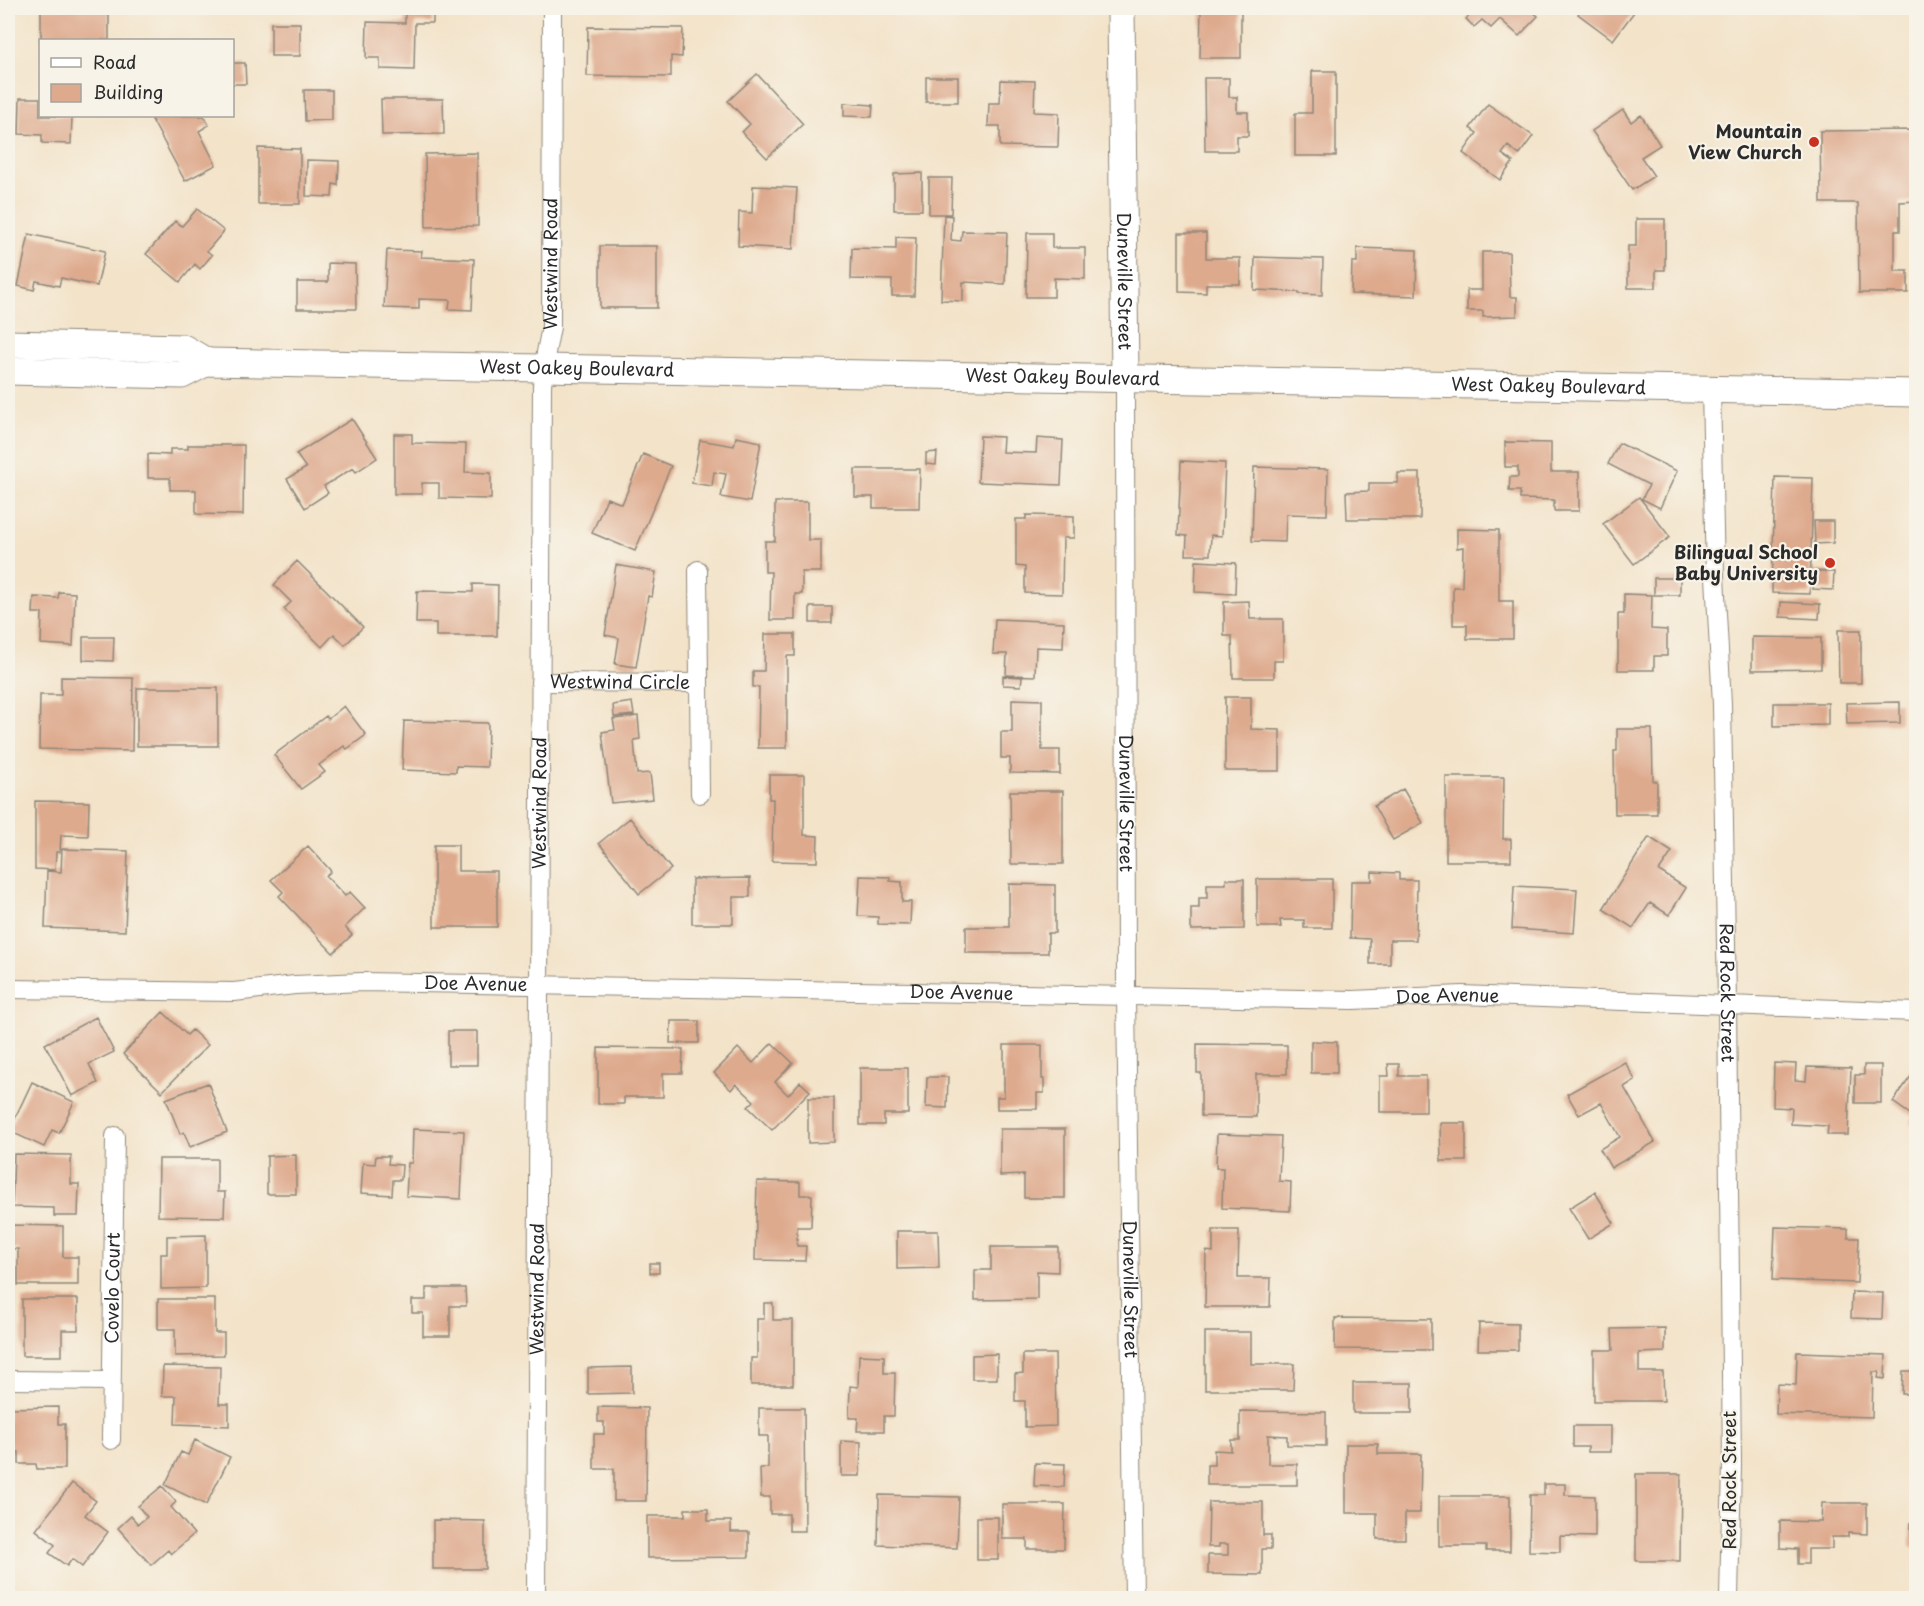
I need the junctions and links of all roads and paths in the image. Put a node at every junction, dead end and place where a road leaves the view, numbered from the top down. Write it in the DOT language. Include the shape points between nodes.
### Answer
graph roads {
  1 [pos="552,8"];
  2 [pos="1121,8"];
  3 [pos="8,344"];
  4 [pos="207,362"];
  5 [pos="543,368"];
  6 [pos="8,371"];
  7 [pos="1125,378"];
  8 [pos="1711,389"];
  9 [pos="1917,393"];
  10 [pos="698,570"];
  11 [pos="540,682"];
  12 [pos="699,683"];
  13 [pos="700,794"];
  14 [pos="539,985"];
  15 [pos="8,989"];
  16 [pos="1125,996"];
  17 [pos="1727,1004"];
  18 [pos="1917,1012"];
  19 [pos="115,1136"];
  20 [pos="8,1380"];
  21 [pos="111,1381"];
  22 [pos="111,1440"];
  23 [pos="536,1599"];
  24 [pos="1134,1599"];
  25 [pos="1729,1599"];
  1 -- 5 [label="street, Westwind Road" via="551,327"];
  2 -- 7 [label="main road, Duneville Street"];
  3 -- 4 [label="main road, West Oakey Boulevard" via="183,348"];
  4 -- 5 [label="main road, West Oakey Boulevard"];
  4 -- 6 [label="main road, West Oakey Boulevard" via="182,375"];
  5 -- 7 [label="main road, West Oakey Boulevard"];
  5 -- 11 [label="street, Westwind Road"];
  7 -- 8 [label="main road, West Oakey Boulevard"];
  7 -- 16 [label="street, Duneville Street"];
  8 -- 9 [label="main road, West Oakey Boulevard"];
  8 -- 17 [label="street, Red Rock Street"];
  10 -- 12 [label="street, Westwind Circle"];
  11 -- 12 [label="street, Westwind Circle"];
  11 -- 14 [label="street, Westwind Road"];
  12 -- 13 [label="street, Westwind Circle"];
  14 -- 15 [label="street, Doe Avenue" via="362,982 234,992"];
  14 -- 16 [label="street, Doe Avenue"];
  14 -- 23 [label="street, Westwind Road"];
  16 -- 17 [label="street, Doe Avenue" via="1353,1000 1462,996"];
  16 -- 24 [label="street, Duneville Street"];
  17 -- 18 [label="street, Doe Avenue"];
  17 -- 25 [label="street, Red Rock Street" via="1732,1465"];
  19 -- 21 [label="street, Covelo Court"];
  20 -- 21 [label="street"];
  21 -- 22 [label="street, Covelo Court"];
}
